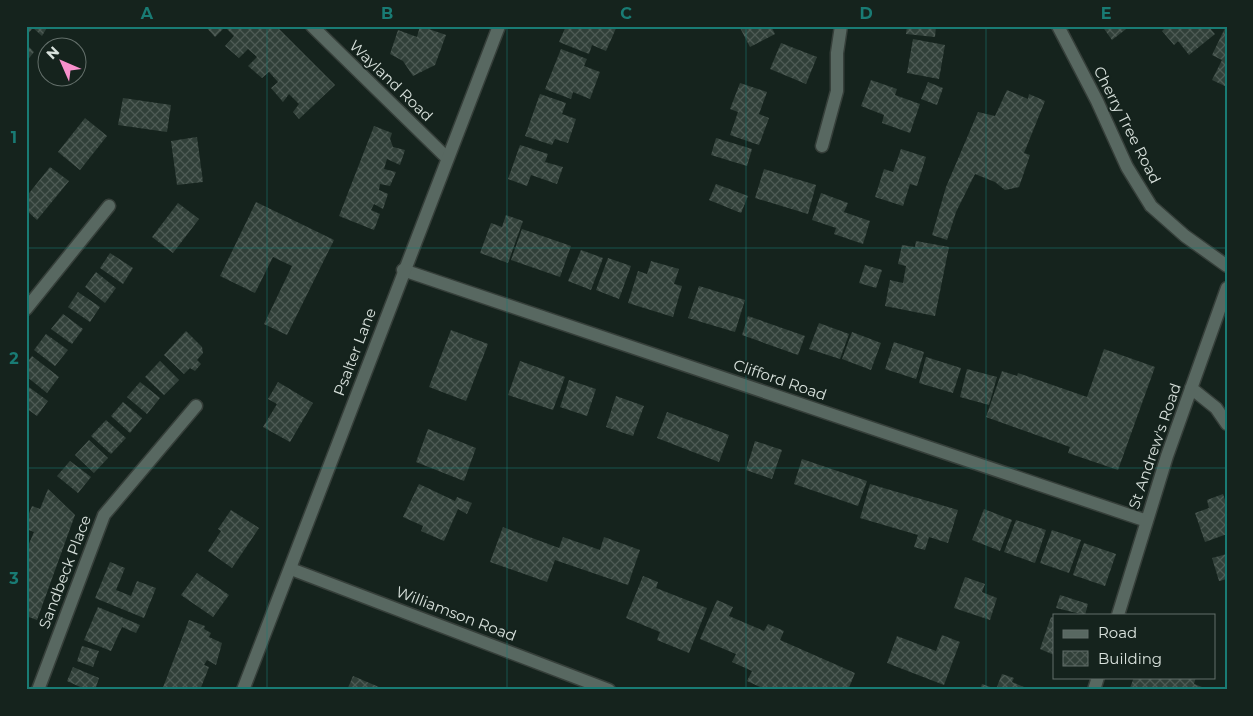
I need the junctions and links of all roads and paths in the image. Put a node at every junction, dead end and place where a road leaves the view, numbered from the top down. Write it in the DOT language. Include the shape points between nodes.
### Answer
graph roads {
  1 [pos="312,26"];
  2 [pos="499,26"];
  3 [pos="840,26"];
  4 [pos="1058,26"];
  5 [pos="822,146"];
  6 [pos="447,158"];
  7 [pos="109,206"];
  8 [pos="1227,266"];
  9 [pos="403,270"];
  10 [pos="1227,288"];
  11 [pos="26,310"];
  12 [pos="1192,388"];
  13 [pos="196,406"];
  14 [pos="1227,424"];
  15 [pos="1147,521"];
  16 [pos="291,569"];
  17 [pos="1118,614"];
  18 [pos="1098,678"];
  19 [pos="38,690"];
  20 [pos="243,690"];
  21 [pos="609,690"];
  22 [pos="1094,690"];
  1 -- 6 [label="street, Wayland Road"];
  2 -- 6 [label="street, Psalter Lane"];
  3 -- 5 [label="street" via="837,91"];
  4 -- 8 [label="street, Cherry Tree Road" via="1127,167 1151,206"];
  6 -- 9 [label="street, Psalter Lane"];
  7 -- 11 [label="street"];
  9 -- 15 [label="street, Clifford Road"];
  9 -- 16 [label="street, Psalter Lane"];
  10 -- 12 [label="street, St Andrew's Road"];
  12 -- 14 [label="street" via="1216,408"];
  12 -- 15 [label="street, St Andrew's Road"];
  13 -- 19 [label="street, Sandbeck Place" via="104,515"];
  15 -- 17 [label="street, St Andrew's Road"];
  16 -- 20 [label="street, Psalter Lane"];
  16 -- 21 [label="street, Williamson Road"];
  18 -- 22 [label="street"];
}
